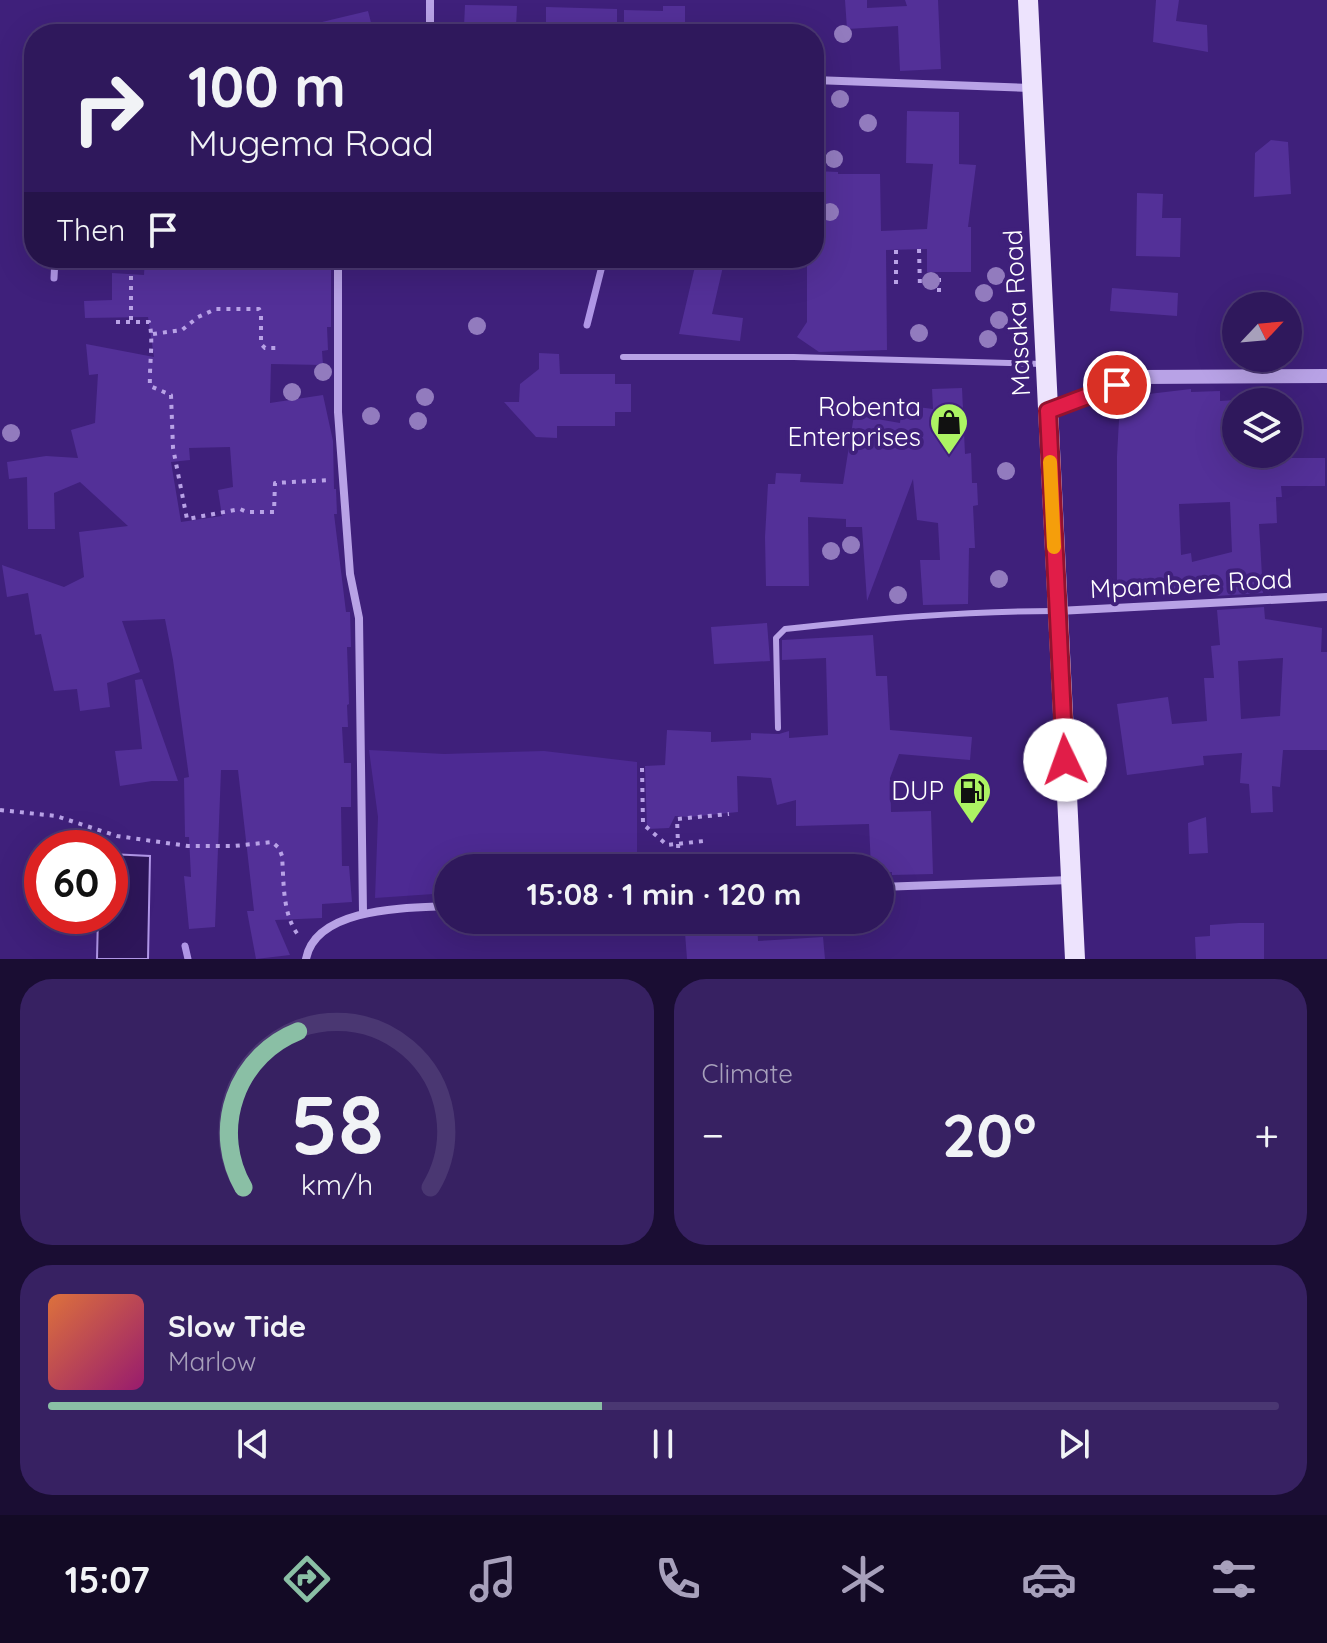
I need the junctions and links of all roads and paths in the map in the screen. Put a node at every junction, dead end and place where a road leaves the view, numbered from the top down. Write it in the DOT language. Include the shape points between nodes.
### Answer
graph roads {
  1 [pos="430,0"];
  2 [pos="1028,0"];
  3 [pos="430,24"];
  4 [pos="824,80"];
  5 [pos="1032,88"];
  6 [pos="919,249"];
  7 [pos="896,250"];
  8 [pos="338,268"];
  9 [pos="939,272"];
  10 [pos="131,276"];
  11 [pos="920,288"];
  12 [pos="896,289"];
  13 [pos="939,292"];
  14 [pos="116,322"];
  15 [pos="131,322"];
  16 [pos="153,334"];
  17 [pos="277,348"];
  18 [pos="623,357"];
  19 [pos="1045,365"];
  20 [pos="1327,376"];
  21 [pos="1048,411"];
  22 [pos="343,480"];
  23 [pos="1327,597"];
  24 [pos="1058,611"];
  25 [pos="778,728"];
  26 [pos="642,768"];
  27 [pos="0,810"];
  28 [pos="729,814"];
  29 [pos="704,841"];
  30 [pos="677,844"];
  31 [pos="678,854"];
  32 [pos="1071,880"];
  33 [pos="894,886"];
  34 [pos="434,907"];
  35 [pos="363,913"];
  36 [pos="313,942"];
  37 [pos="306,959"];
  38 [pos="1075,959"];
  1 -- 3 [label="street"];
  2 -- 5 [label="main road, Masaka Road"];
  4 -- 5 [label="street"];
  5 -- 19 [label="main road, Masaka Road"];
  6 -- 11 [label="path"];
  7 -- 12 [label="path"];
  8 -- 22 [label="street"];
  9 -- 13 [label="path"];
  10 -- 15 [label="path"];
  14 -- 15 [label="path"];
  15 -- 16 [label="path" via="149,322"];
  16 -- 17 [label="path" via="182,330 212,310 259,309 261,344"];
  16 -- 22 [label="path" via="150,383 172,397 173,448 187,519 240,509 274,512 275,483"];
  18 -- 19 [label="lane"];
  19 -- 21 [label="main road, Masaka Road"];
  20 -- 21 [label="street" via="1141,377"];
  21 -- 24 [label="main road, Masaka Road"];
  22 -- 35 [label="street" via="359,618"];
  23 -- 24 [label="street, Mpambere Road"];
  24 -- 25 [label="lane" via="976,611 785,629 776,638"];
  24 -- 32 [label="main road, Masaka Road"];
  26 -- 30 [label="path" via="643,824 667,845"];
  27 -- 36 [label="path" via="56,816 117,836 188,846 272,842 282,856 293,929"];
  28 -- 30 [label="path" via="677,819"];
  29 -- 30 [label="path"];
  30 -- 31 [label="path"];
  32 -- 33 [label="street"];
  32 -- 38 [label="main road, Masaka Road"];
  34 -- 35 [label="street"];
  35 -- 36 [label="street" via="330,927"];
  36 -- 37 [label="street"];
}
